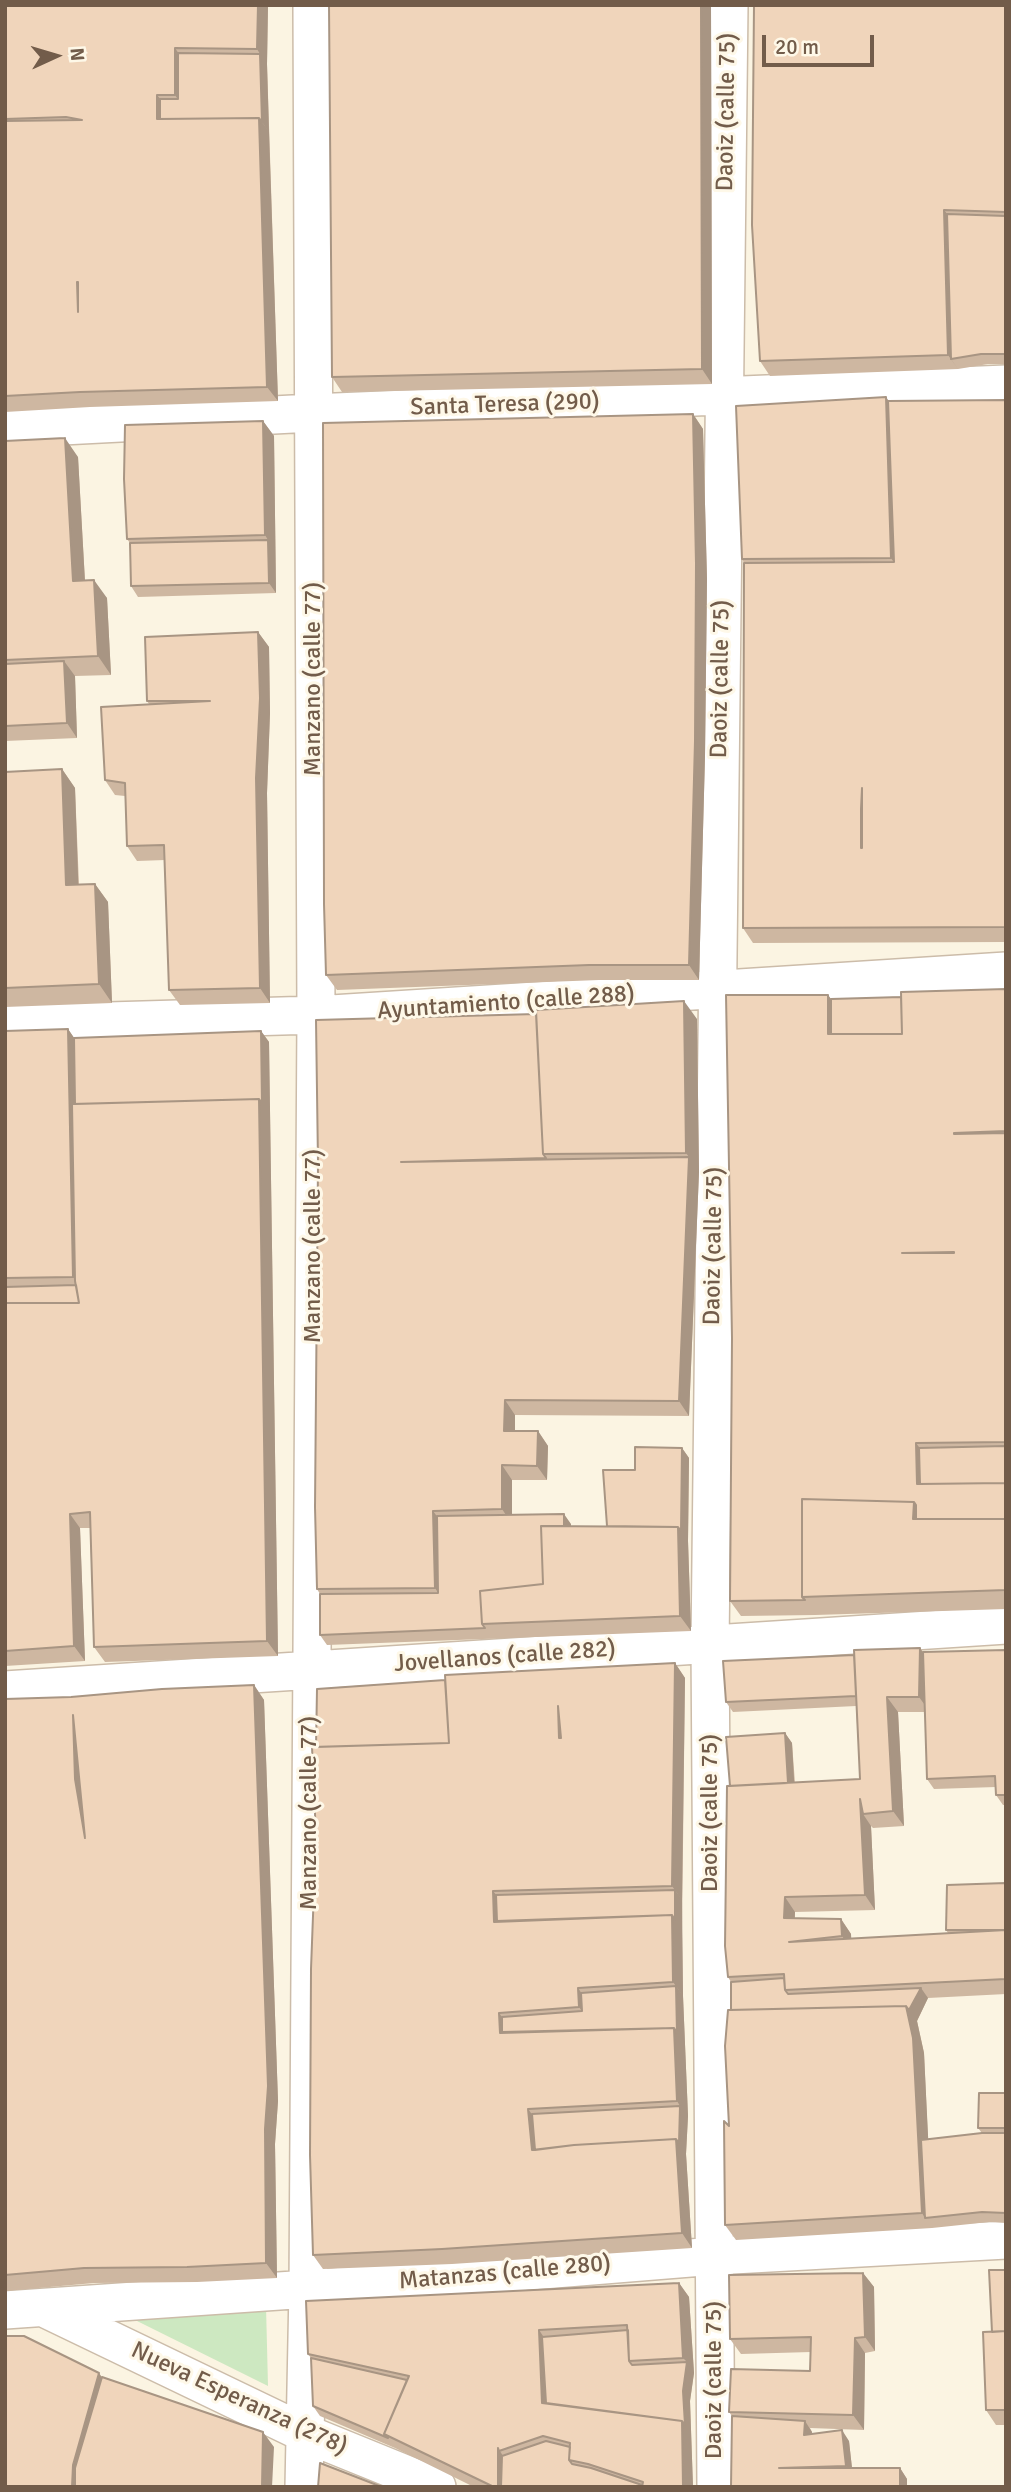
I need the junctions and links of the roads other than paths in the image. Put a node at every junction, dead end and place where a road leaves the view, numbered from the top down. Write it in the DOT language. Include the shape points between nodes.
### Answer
graph roads {
  1 [pos="312,5"];
  2 [pos="729,5"];
  3 [pos="1006,384"];
  4 [pos="724,397"];
  5 [pos="312,413"];
  6 [pos="5,429"];
  7 [pos="1006,971"];
  8 [pos="717,989"];
  9 [pos="316,1015"];
  10 [pos="5,1024"];
  11 [pos="1006,1625"];
  12 [pos="710,1644"];
  13 [pos="311,1669"];
  14 [pos="5,1690"];
  15 [pos="1006,2241"];
  16 [pos="715,2256"];
  17 [pos="308,2289"];
  18 [pos="43,2307"];
  19 [pos="5,2310"];
  20 [pos="304,2433"];
  21 [pos="304,2487"];
  22 [pos="437,2487"];
  23 [pos="716,2487"];
  1 -- 5 [label="street, Manzano (calle 77)"];
  2 -- 4 [label="street, Daoiz (calle 75)"];
  3 -- 4 [label="street, Santa Teresa (290)"];
  4 -- 5 [label="street, Santa Teresa (290)"];
  4 -- 8 [label="street, Daoiz (calle 75)"];
  5 -- 6 [label="street, Santa Teresa (290)"];
  5 -- 9 [label="street, Manzano (calle 77)"];
  7 -- 8 [label="street, Ayuntamiento (calle 288)"];
  8 -- 9 [label="street, Ayuntamiento (calle 288)"];
  8 -- 12 [label="street, Daoiz (calle 75)"];
  9 -- 10 [label="street, Ayuntamiento (calle 288)"];
  9 -- 13 [label="street, Manzano (calle 77)"];
  11 -- 12 [label="street, Jovellanos (calle 282)"];
  12 -- 13 [label="street, Jovellanos (calle 282)"];
  12 -- 16 [label="street, Daoiz (calle 75)"];
  13 -- 14 [label="street, Jovellanos (calle 282)"];
  13 -- 17 [label="street, Manzano (calle 77)"];
  15 -- 16 [label="street, Matanzas (calle 280)"];
  16 -- 17 [label="street, Matanzas (calle 280)"];
  16 -- 23 [label="street, Daoiz (calle 75)"];
  17 -- 18 [label="street, Matanzas (calle 280)"];
  17 -- 20 [label="street, Manzano (calle 77)"];
  18 -- 19 [label="street, Matanzas (calle 280)"];
  18 -- 20 [label="street, Nueva Esperanza (278)"];
  20 -- 21 [label="street, Manzano (calle 77)"];
  20 -- 22 [label="street, Nueva Esperanza (278)"];
}
